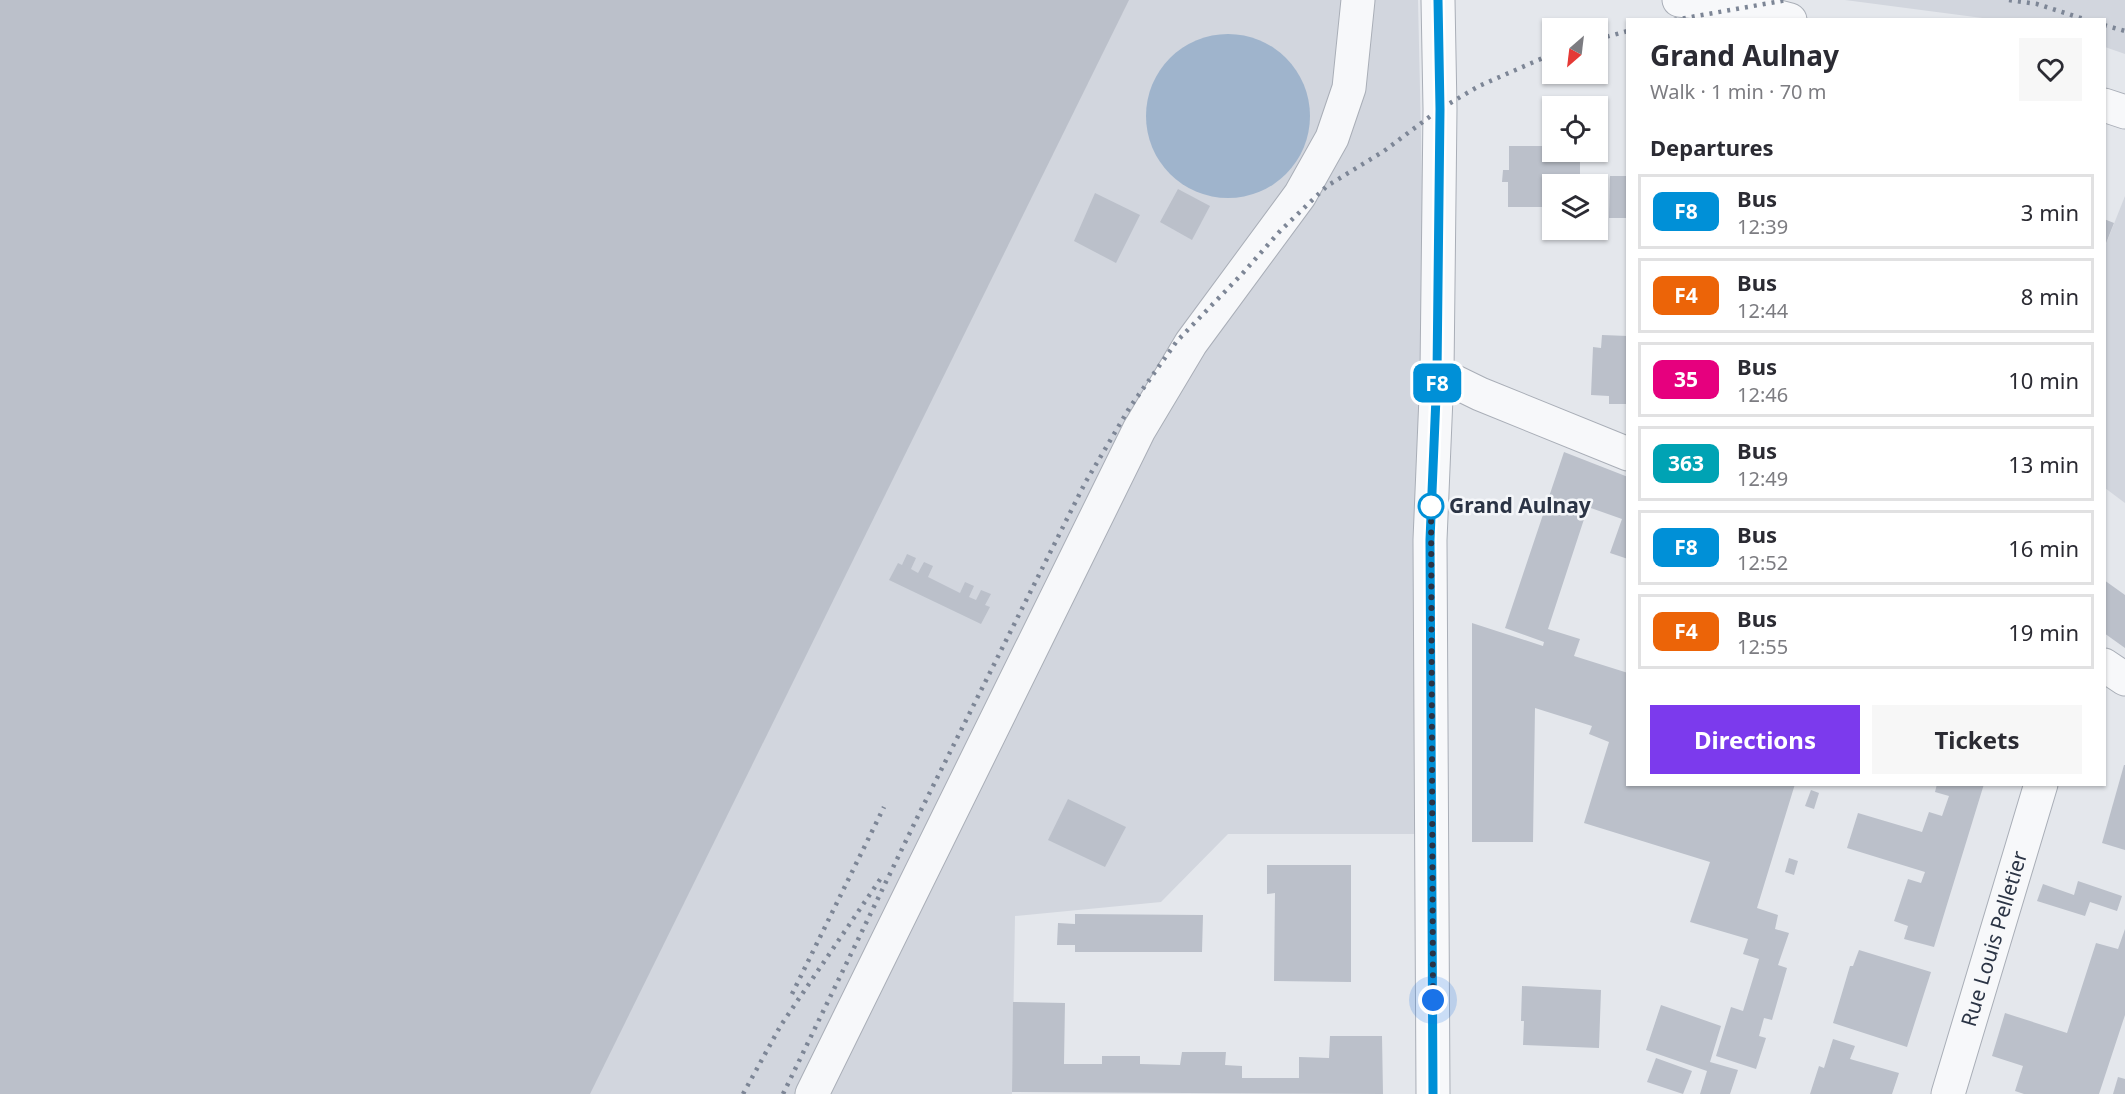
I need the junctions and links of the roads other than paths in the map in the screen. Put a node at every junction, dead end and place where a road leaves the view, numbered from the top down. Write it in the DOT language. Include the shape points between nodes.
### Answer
graph roads {
  1 [pos="1358,0"];
  2 [pos="1438,0"];
  3 [pos="1679,0"];
  4 [pos="1744,13"];
  5 [pos="1777,18"];
  6 [pos="2106,106"];
  7 [pos="2125,112"];
  8 [pos="1437,373"];
  9 [pos="1626,453"];
  10 [pos="2106,666"];
  11 [pos="2125,680"];
  12 [pos="2040,786"];
  13 [pos="812,1094"];
  14 [pos="1433,1094"];
  15 [pos="1948,1094"];
  1 -- 13 [label="street" via="1349,88 1332,138 1300,195 1191,343 1139,430"];
  2 -- 8 [label="street"];
  3 -- 4 [label="street"];
  4 -- 5 [label="street"];
  6 -- 7 [label="street"];
  8 -- 9 [label="street"];
  8 -- 14 [label="street" via="1430,530"];
  10 -- 11 [label="street"];
  12 -- 15 [label="street, Rue Louis Pelletier"];
}
